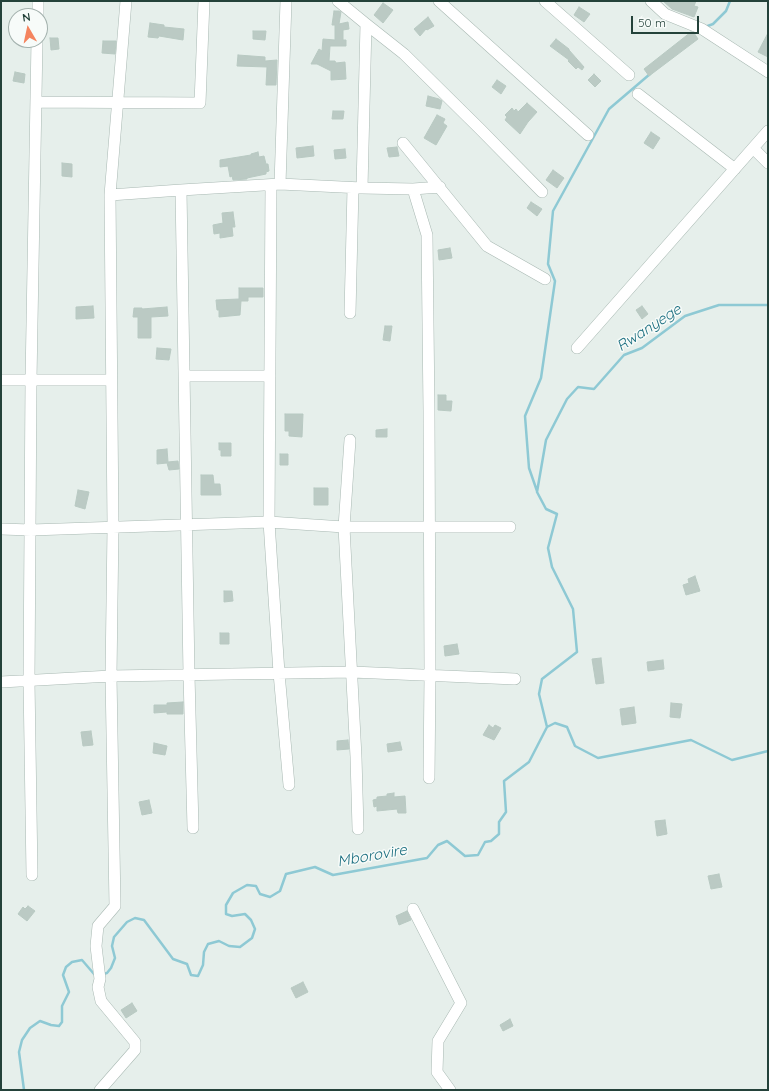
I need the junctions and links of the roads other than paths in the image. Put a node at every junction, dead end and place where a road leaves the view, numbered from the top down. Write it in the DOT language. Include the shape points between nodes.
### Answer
graph roads {
  1 [pos="126,1"];
  2 [pos="204,1"];
  3 [pos="286,1"];
  4 [pos="338,1"];
  5 [pos="439,1"];
  6 [pos="544,1"];
  7 [pos="651,1"];
  8 [pos="366,24"];
  9 [pos="37,48"];
  10 [pos="768,72"];
  11 [pos="629,75"];
  12 [pos="638,94"];
  13 [pos="36,102"];
  14 [pos="118,102"];
  15 [pos="768,131"];
  16 [pos="588,135"];
  17 [pos="403,142"];
  18 [pos="753,148"];
  19 [pos="768,163"];
  20 [pos="735,169"];
  21 [pos="276,185"];
  22 [pos="440,187"];
  23 [pos="357,188"];
  24 [pos="412,189"];
  25 [pos="181,190"];
  26 [pos="542,192"];
  27 [pos="110,195"];
  28 [pos="545,279"];
  29 [pos="350,313"];
  30 [pos="576,348"];
  31 [pos="184,376"];
  32 [pos="270,376"];
  33 [pos="1,380"];
  34 [pos="31,380"];
  35 [pos="111,380"];
  36 [pos="350,440"];
  37 [pos="270,522"];
  38 [pos="186,524"];
  39 [pos="113,527"];
  40 [pos="344,527"];
  41 [pos="510,527"];
  42 [pos="430,528"];
  43 [pos="1,529"];
  44 [pos="31,530"];
  45 [pos="352,672"];
  46 [pos="279,673"];
  47 [pos="189,675"];
  48 [pos="430,675"];
  49 [pos="112,676"];
  50 [pos="515,679"];
  51 [pos="29,681"];
  52 [pos="1,682"];
  53 [pos="429,778"];
  54 [pos="289,785"];
  55 [pos="193,828"];
  56 [pos="358,829"];
  57 [pos="32,875"];
  58 [pos="413,909"];
  59 [pos="100,1090"];
  60 [pos="450,1090"];
  1 -- 14 [label="street"];
  2 -- 14 [label="street" via="200,103"];
  3 -- 21 [label="street"];
  4 -- 8 [label="street"];
  5 -- 16 [label="street"];
  6 -- 11 [label="street"];
  7 -- 10 [label="street" via="665,14 702,29"];
  8 -- 23 [label="street"];
  8 -- 26 [label="street" via="410,60"];
  9 -- 13 [label="street"];
  12 -- 20 [label="street"];
  13 -- 14 [label="street"];
  13 -- 34 [label="street"];
  14 -- 27 [label="street"];
  15 -- 18 [label="street"];
  17 -- 22 [label="street"];
  18 -- 19 [label="street"];
  18 -- 20 [label="street"];
  20 -- 30 [label="street"];
  21 -- 23 [label="street"];
  21 -- 25 [label="street"];
  21 -- 32 [label="street"];
  22 -- 24 [label="street"];
  22 -- 28 [label="street" via="487,246"];
  23 -- 24 [label="street"];
  23 -- 29 [label="street"];
  24 -- 42 [label="street" via="427,235"];
  25 -- 27 [label="street"];
  25 -- 31 [label="street"];
  27 -- 35 [label="street"];
  31 -- 32 [label="street"];
  31 -- 38 [label="street"];
  32 -- 37 [label="street"];
  33 -- 34 [label="street"];
  34 -- 35 [label="street"];
  34 -- 44 [label="street"];
  35 -- 39 [label="street"];
  36 -- 40 [label="street"];
  37 -- 38 [label="street"];
  37 -- 40 [label="street"];
  37 -- 46 [label="street"];
  38 -- 39 [label="street"];
  38 -- 47 [label="street"];
  39 -- 44 [label="street"];
  39 -- 49 [label="street"];
  40 -- 42 [label="street"];
  40 -- 45 [label="street"];
  41 -- 42 [label="street"];
  42 -- 48 [label="street"];
  43 -- 44 [label="street"];
  44 -- 51 [label="street"];
  45 -- 46 [label="street"];
  45 -- 48 [label="street"];
  45 -- 56 [label="street"];
  46 -- 47 [label="street"];
  46 -- 54 [label="street"];
  47 -- 49 [label="street"];
  47 -- 55 [label="street"];
  48 -- 50 [label="street"];
  48 -- 53 [label="street"];
  49 -- 51 [label="street"];
  49 -- 59 [label="street" via="115,906 98,926 98,987 101,1001 135,1042 135,1050"];
  51 -- 52 [label="street"];
  51 -- 57 [label="street"];
  58 -- 60 [label="street" via="461,1003 438,1041 437,1072"];
}
